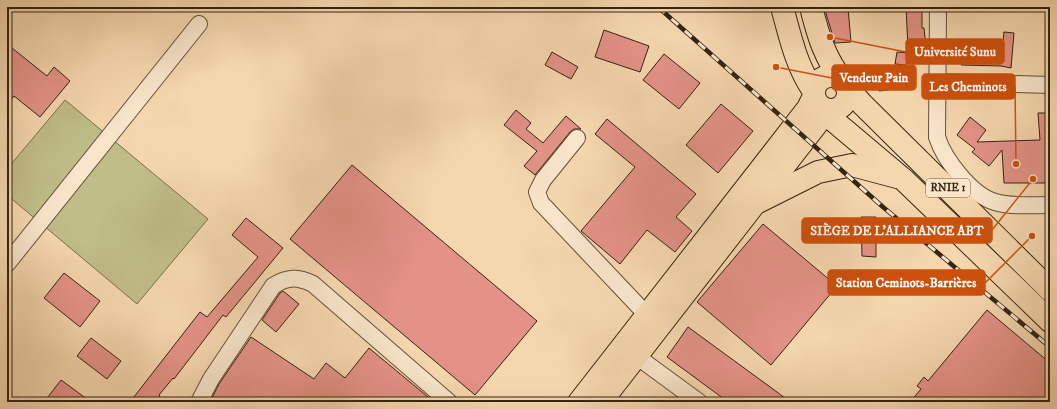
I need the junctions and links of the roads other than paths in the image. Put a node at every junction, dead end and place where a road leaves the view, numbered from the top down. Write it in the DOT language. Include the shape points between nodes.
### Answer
graph roads {
  1 [pos="782,7"];
  2 [pos="812,7"];
  3 [pos="938,7"];
  4 [pos="198,24"];
  5 [pos="937,82"];
  6 [pos="845,83"];
  7 [pos="1050,85"];
  8 [pos="821,102"];
  9 [pos="577,138"];
  10 [pos="904,180"];
  11 [pos="754,204"];
  12 [pos="1050,206"];
  13 [pos="7,264"];
  14 [pos="1050,290"];
  15 [pos="646,314"];
  16 [pos="1050,321"];
  17 [pos="629,351"];
  18 [pos="199,402"];
  19 [pos="449,402"];
  20 [pos="578,402"];
  21 [pos="602,402"];
  22 [pos="699,402"];
  1 -- 8 [label="highway, RNIE 1" via="803,74"];
  2 -- 6 [label="highway, RNIE 1" via="823,48 832,68"];
  3 -- 5 [label="street"];
  4 -- 13 [label="street"];
  5 -- 7 [label="street"];
  5 -- 12 [label="street" via="937,137 941,150 950,164 977,192 993,202"];
  6 -- 8 [label="highway" via="848,91 846,102 838,109"];
  6 -- 8 [label="highway" via="834,76 823,78 815,85"];
  6 -- 14 [label="highway, RNIE 1" via="862,104"];
  8 -- 10 [label="highway, RNIE 1" via="834,121"];
  8 -- 11 [label="main road"];
  8 -- 15 [label="main road" via="807,108"];
  9 -- 15 [label="street" via="537,192 541,204"];
  10 -- 11 [label="highway" via="852,164 818,172"];
  10 -- 16 [label="highway, RNIE 1"];
  11 -- 17 [label="main road"];
  15 -- 17 [label="main road"];
  17 -- 20 [label="main road"];
  17 -- 21 [label="main road"];
  17 -- 22 [label="street"];
  18 -- 19 [label="street" via="211,378 274,286 280,281 295,278 313,284"];
}
